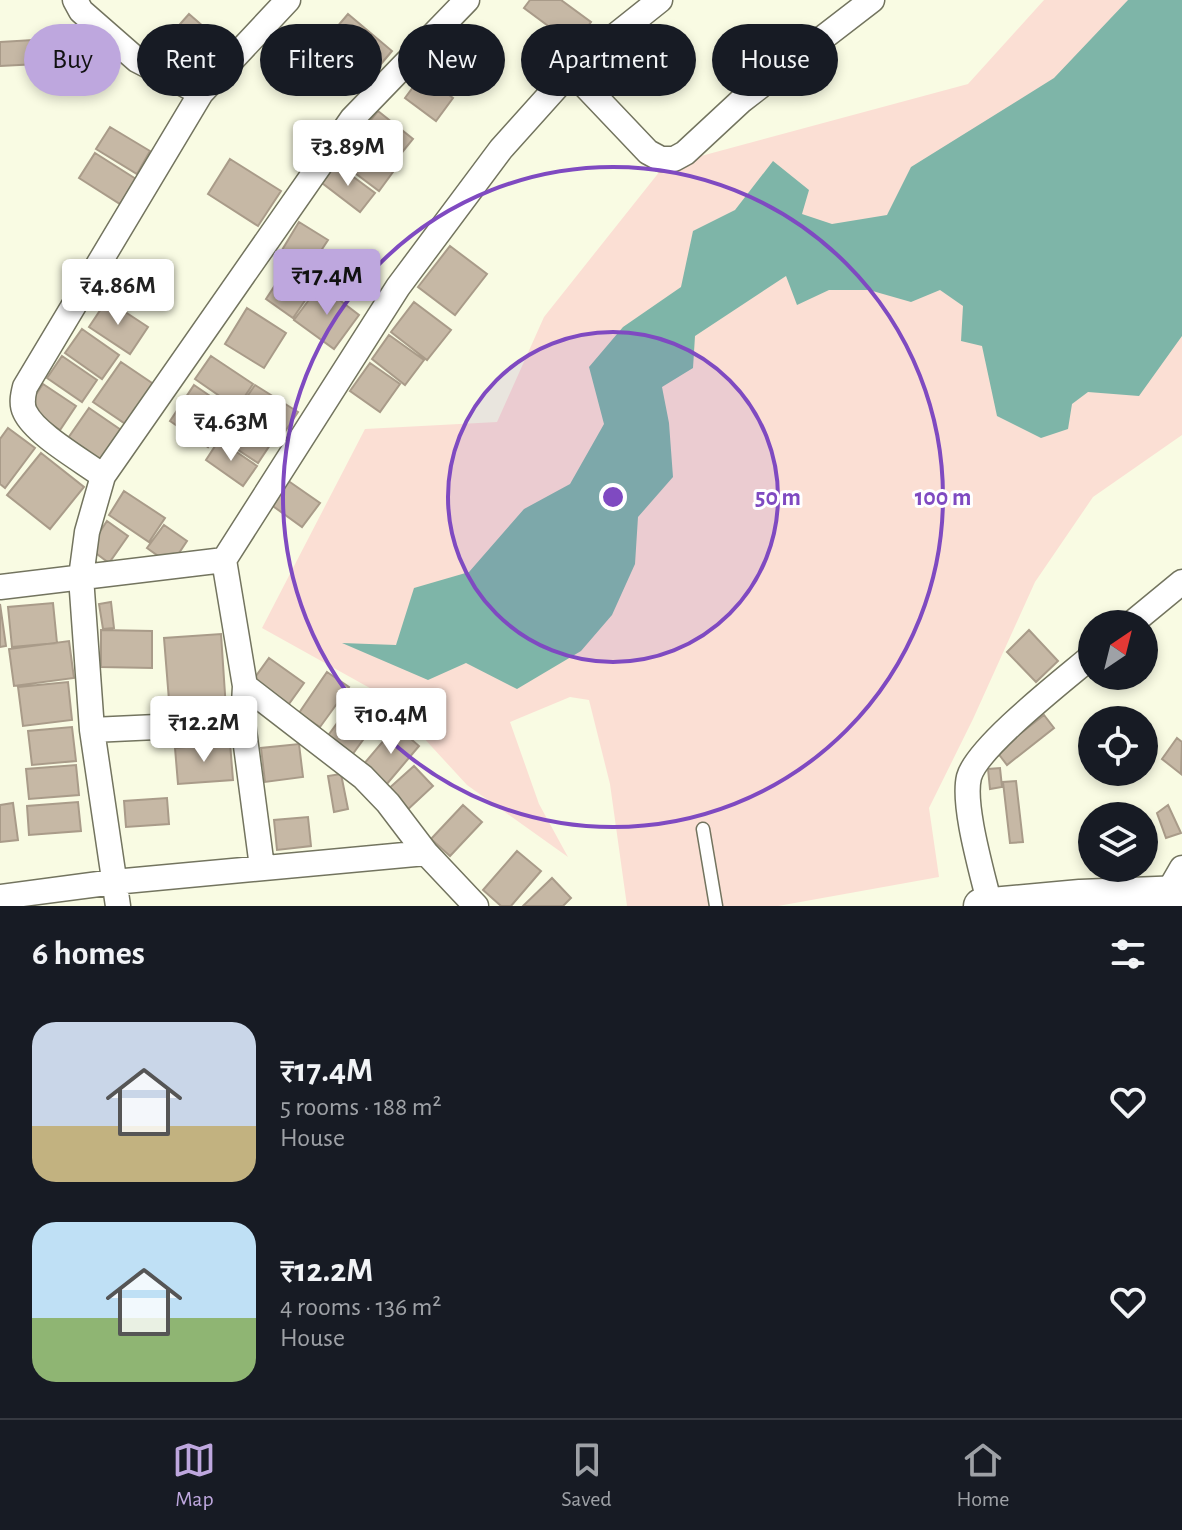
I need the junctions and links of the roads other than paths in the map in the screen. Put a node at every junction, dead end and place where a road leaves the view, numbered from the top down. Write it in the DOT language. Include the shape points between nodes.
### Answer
graph roads {
  1 [pos="75,0"];
  2 [pos="288,0"];
  3 [pos="467,0"];
  4 [pos="660,0"];
  5 [pos="872,0"];
  6 [pos="630,24"];
  7 [pos="244,47"];
  8 [pos="137,60"];
  9 [pos="199,96"];
  10 [pos="549,96"];
  11 [pos="595,96"];
  12 [pos="103,476"];
  13 [pos="224,560"];
  14 [pos="81,577"];
  15 [pos="1182,582"];
  16 [pos="0,587"];
  17 [pos="1148,610"];
  18 [pos="1078,668"];
  19 [pos="245,686"];
  20 [pos="243,723"];
  21 [pos="92,730"];
  22 [pos="703,829"];
  23 [pos="426,853"];
  24 [pos="262,867"];
  25 [pos="1177,885"];
  26 [pos="116,894"];
  27 [pos="0,897"];
  28 [pos="476,906"];
  29 [pos="716,906"];
  30 [pos="981,906"];
  31 [pos="990,906"];
  1 -- 8 [label="street"];
  2 -- 7 [label="street"];
  3 -- 12 [label="street" via="352,119"];
  4 -- 6 [label="street"];
  5 -- 11 [label="street" via="674,159 648,152"];
  9 -- 12 [label="street" via="25,387 23,410 29,418"];
  10 -- 13 [label="street" via="501,149 398,287"];
  12 -- 14 [label="street"];
  13 -- 14 [label="street"];
  13 -- 19 [label="street"];
  14 -- 16 [label="street"];
  14 -- 21 [label="street"];
  15 -- 17 [label="street"];
  18 -- 31 [label="street" via="982,754 969,777 969,810"];
  19 -- 20 [label="street"];
  19 -- 23 [label="street" via="363,777"];
  20 -- 21 [label="street"];
  20 -- 24 [label="street"];
  21 -- 26 [label="street"];
  22 -- 29 [label="lane"];
  23 -- 24 [label="street"];
  23 -- 28 [label="street"];
  24 -- 26 [label="street"];
  25 -- 31 [label="main road"];
  26 -- 27 [label="street"];
  30 -- 31 [label="main road"];
}
